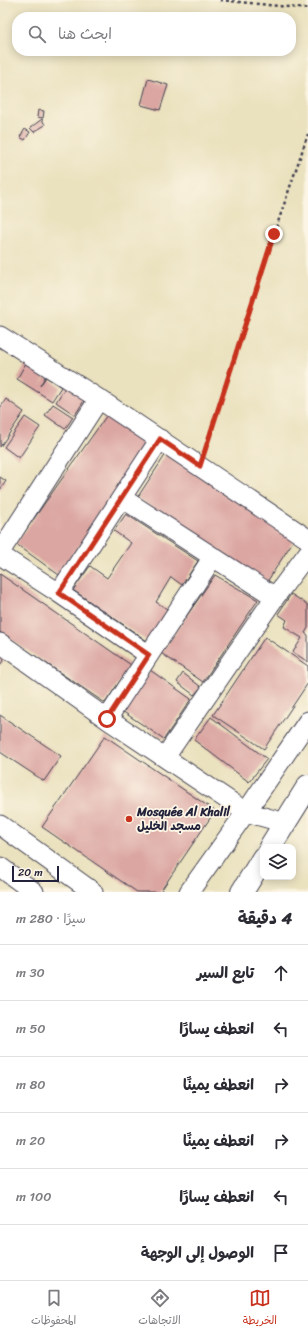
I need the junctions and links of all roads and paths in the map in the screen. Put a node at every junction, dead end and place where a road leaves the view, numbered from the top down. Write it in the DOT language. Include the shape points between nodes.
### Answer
graph roads {
  1 [pos="220,0"];
  2 [pos="308,9"];
  3 [pos="308,134"];
  4 [pos="0,336"];
  5 [pos="99,399"];
  6 [pos="160,439"];
  7 [pos="200,466"];
  8 [pos="122,498"];
  9 [pos="6,527"];
  10 [pos="308,539"];
  11 [pos="0,552"];
  12 [pos="308,553"];
  13 [pos="0,555"];
  14 [pos="213,557"];
  15 [pos="59,593"];
  16 [pos="276,597"];
  17 [pos="0,643"];
  18 [pos="149,655"];
  19 [pos="107,719"];
  20 [pos="308,720"];
  21 [pos="165,757"];
  22 [pos="308,786"];
  23 [pos="246,812"];
  24 [pos="285,823"];
  25 [pos="0,825"];
  26 [pos="272,844"];
  27 [pos="260,863"];
  28 [pos="2,874"];
  29 [pos="242,891"];
  30 [pos="34,892"];
  31 [pos="93,892"];
  32 [pos="189,892"];
  1 -- 2 [label="path"];
  3 -- 7 [label="path"];
  4 -- 5 [label="street"];
  5 -- 6 [label="street"];
  5 -- 9 [label="street"];
  6 -- 7 [label="street"];
  6 -- 8 [label="street"];
  7 -- 10 [label="street"];
  8 -- 14 [label="street"];
  8 -- 15 [label="street"];
  9 -- 11 [label="street"];
  12 -- 16 [label="street"];
  13 -- 15 [label="street"];
  14 -- 16 [label="street"];
  14 -- 18 [label="street"];
  15 -- 18 [label="street"];
  16 -- 21 [label="street"];
  17 -- 19 [label="street"];
  18 -- 19 [label="street"];
  19 -- 21 [label="street"];
  20 -- 23 [label="street"];
  21 -- 23 [label="street"];
  22 -- 24 [label="main road"];
  23 -- 24 [label="street"];
  23 -- 32 [label="street"];
  24 -- 26 [label="main road"];
  25 -- 31 [label="street"];
  27 -- 29 [label="main road"];
  28 -- 30 [label="street"];
}
